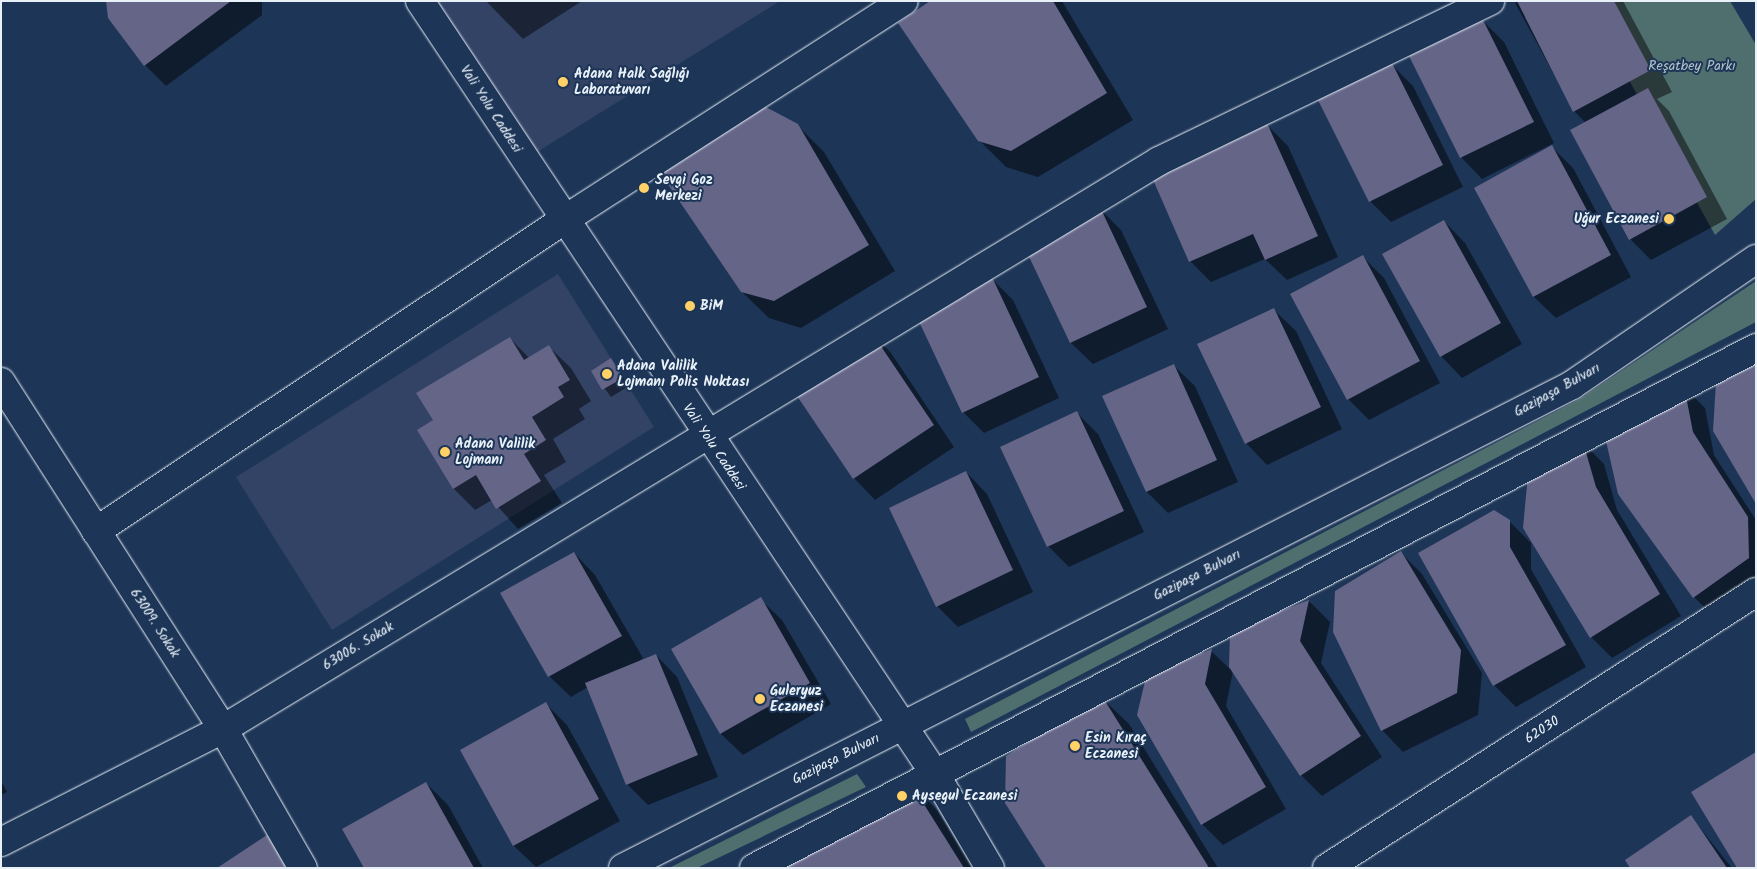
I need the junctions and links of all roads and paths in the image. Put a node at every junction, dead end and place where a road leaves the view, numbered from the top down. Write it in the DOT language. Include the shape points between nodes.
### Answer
graph roads {
  1 [pos="420,1"];
  2 [pos="904,1"];
  3 [pos="1490,1"];
  4 [pos="564,220"];
  5 [pos="1756,259"];
  6 [pos="1756,348"];
  7 [pos="1,382"];
  8 [pos="705,435"];
  9 [pos="96,531"];
  10 [pos="1756,592"];
  11 [pos="902,725"];
  12 [pos="223,729"];
  13 [pos="935,774"];
  14 [pos="1,842"];
  15 [pos="302,868"];
  16 [pos="623,868"];
  17 [pos="754,868"];
  18 [pos="990,868"];
  19 [pos="1327,868"];
  1 -- 4 [label="street, Vali Yolu Caddesi"];
  2 -- 4 [label="street"];
  3 -- 8 [label="street, 63006. Sokak" via="1159,161"];
  4 -- 8 [label="street, Vali Yolu Caddesi"];
  4 -- 9 [label="street"];
  5 -- 11 [label="street, Gazipaşa Bulvarı" via="1572,385"];
  6 -- 13 [label="street"];
  7 -- 9 [label="street, 63009. Sokak"];
  8 -- 11 [label="street, Vali Yolu Caddesi"];
  8 -- 12 [label="street, 63006. Sokak"];
  9 -- 12 [label="street, 63009. Sokak"];
  10 -- 19 [label="street, 62030"];
  11 -- 13 [label="street, Vali Yolu Caddesi"];
  11 -- 16 [label="street, Gazipaşa Bulvarı"];
  12 -- 14 [label="street, 63006. Sokak"];
  12 -- 15 [label="street, 63009. Sokak"];
  13 -- 17 [label="street"];
  13 -- 18 [label="street, Vali Yolu Caddesi"];
}
